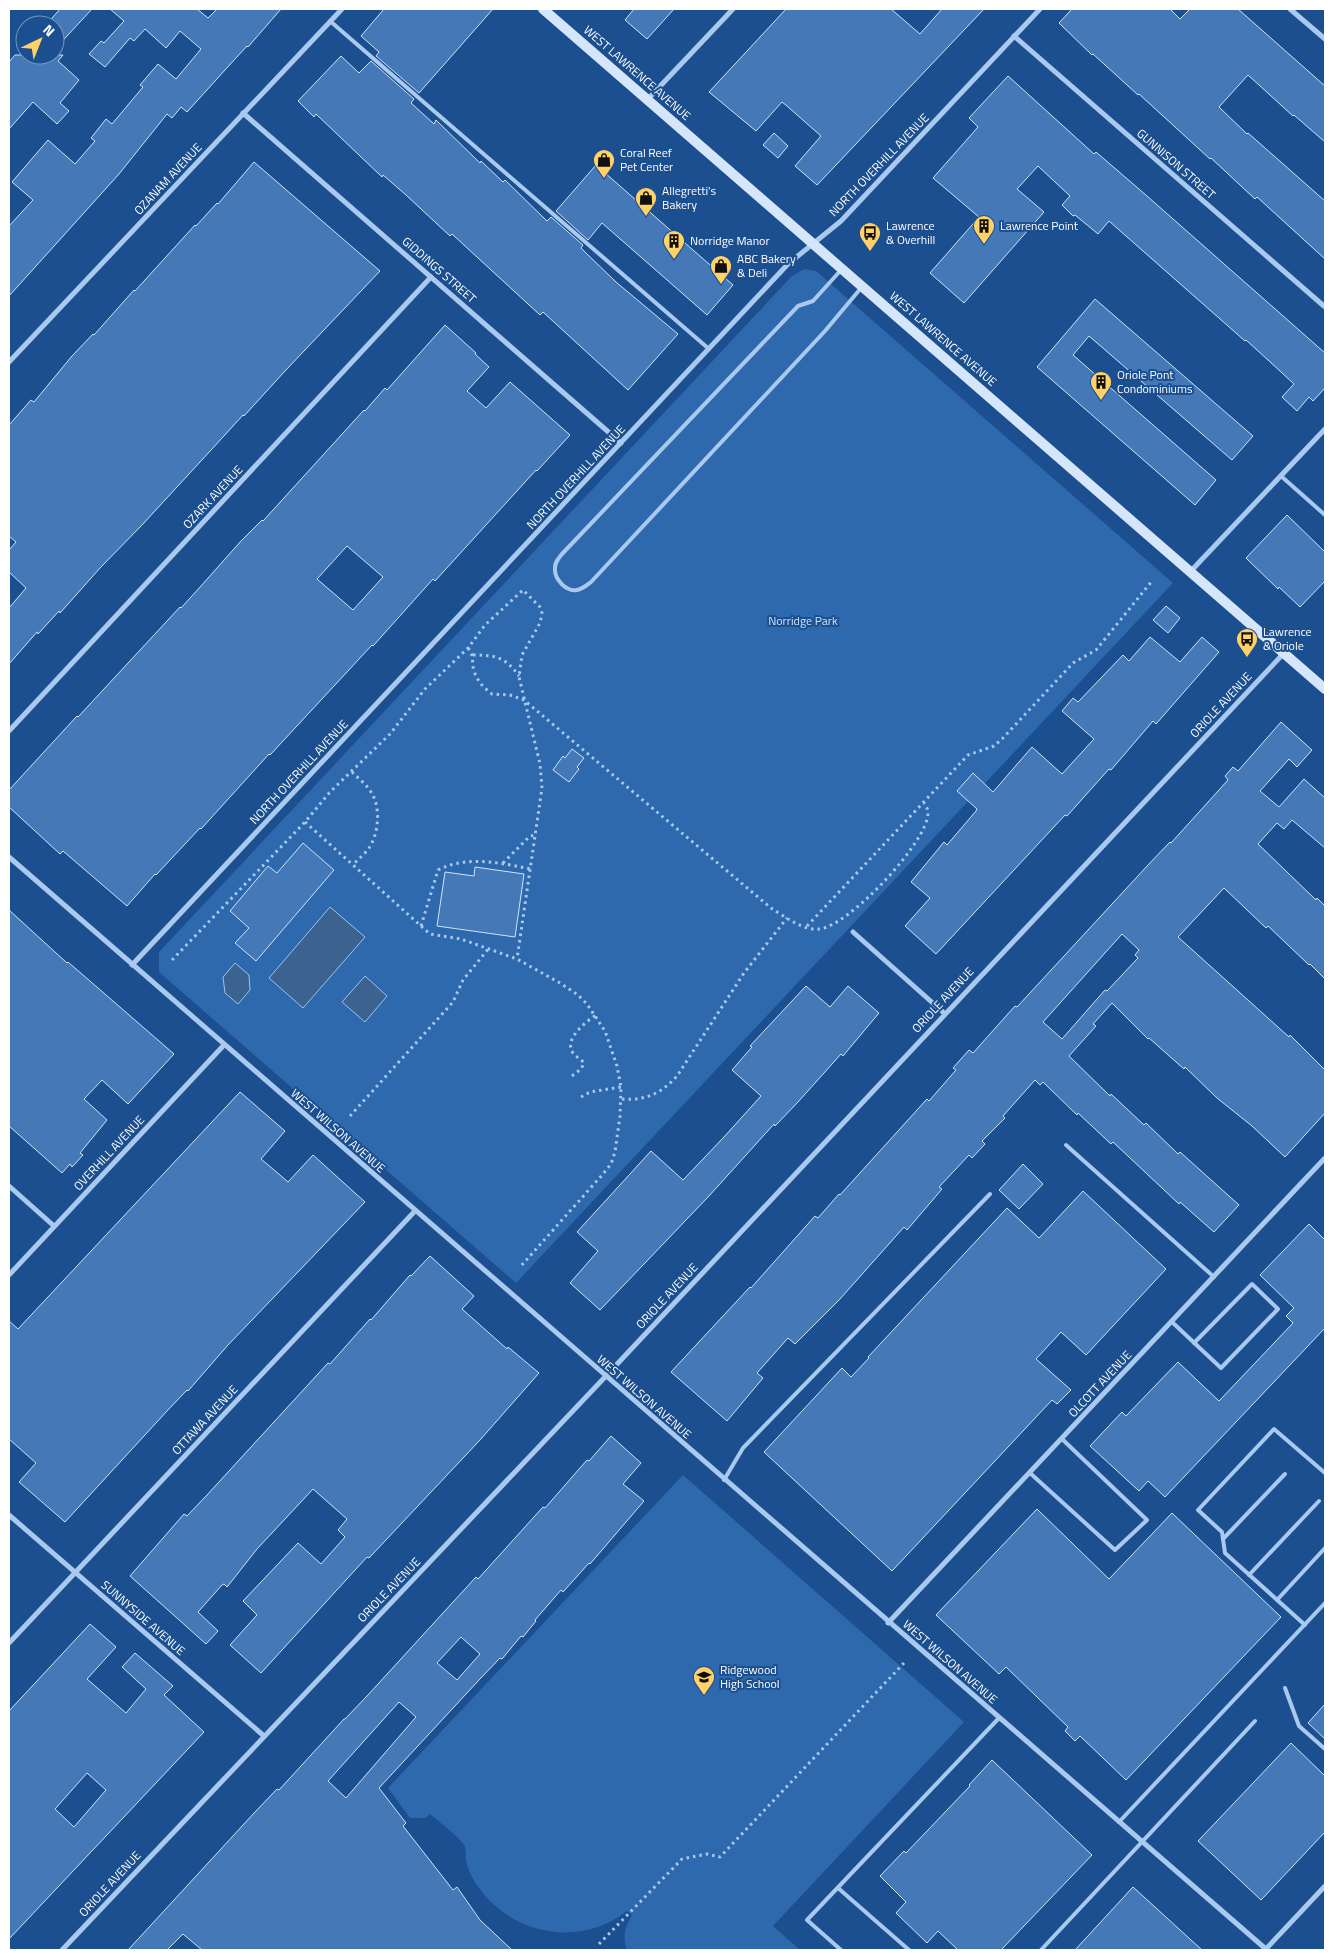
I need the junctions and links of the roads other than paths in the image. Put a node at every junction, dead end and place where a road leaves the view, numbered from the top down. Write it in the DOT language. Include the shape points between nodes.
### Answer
graph roads {
  1 [pos="342,9"];
  2 [pos="544,9"];
  3 [pos="732,9"];
  4 [pos="1040,9"];
  5 [pos="1290,9"];
  6 [pos="330,21"];
  7 [pos="1014,36"];
  8 [pos="1325,39"];
  9 [pos="648,99"];
  10 [pos="243,113"];
  11 [pos="814,243"];
  12 [pos="842,268"];
  13 [pos="431,277"];
  14 [pos="863,286"];
  15 [pos="1325,307"];
  16 [pos="709,349"];
  17 [pos="9,362"];
  18 [pos="1325,429"];
  19 [pos="621,443"];
  20 [pos="1281,476"];
  21 [pos="1325,514"];
  22 [pos="1190,572"];
  23 [pos="1284,653"];
  24 [pos="1325,689"];
  25 [pos="9,731"];
  26 [pos="9,857"];
  27 [pos="852,932"];
  28 [pos="132,965"];
  29 [pos="944,1013"];
  30 [pos="224,1045"];
  31 [pos="1066,1146"];
  32 [pos="1325,1158"];
  33 [pos="9,1186"];
  34 [pos="990,1194"];
  35 [pos="415,1211"];
  36 [pos="54,1226"];
  37 [pos="9,1275"];
  38 [pos="1214,1277"];
  39 [pos="1172,1322"];
  40 [pos="1194,1343"];
  41 [pos="605,1377"];
  42 [pos="1062,1439"];
  43 [pos="1030,1473"];
  44 [pos="1285,1474"];
  45 [pos="1325,1474"];
  46 [pos="724,1480"];
  47 [pos="1319,1500"];
  48 [pos="9,1515"];
  49 [pos="1223,1539"];
  50 [pos="1325,1548"];
  51 [pos="75,1572"];
  52 [pos="1249,1575"];
  53 [pos="1277,1600"];
  54 [pos="1325,1603"];
  55 [pos="888,1623"];
  56 [pos="1305,1625"];
  57 [pos="9,1643"];
  58 [pos="1285,1688"];
  59 [pos="999,1718"];
  60 [pos="1256,1721"];
  61 [pos="264,1736"];
  62 [pos="1325,1749"];
  63 [pos="1119,1822"];
  64 [pos="1143,1843"];
  65 [pos="1325,1886"];
  66 [pos="838,1888"];
  67 [pos="62,1950"];
  68 [pos="841,1950"];
  69 [pos="908,1950"];
  70 [pos="1041,1950"];
  71 [pos="1266,1950"];
  1 -- 6 [label="street, OZANAM AVENUE"];
  2 -- 9 [label="main road, WEST LAWRENCE AVENUE"];
  3 -- 9 [label="street"];
  4 -- 7 [label="street, NORTH OVERHILL AVENUE"];
  5 -- 8 [label="street"];
  6 -- 10 [label="street, OZANAM AVENUE"];
  6 -- 16 [label="lane"];
  7 -- 11 [label="street, NORTH OVERHILL AVENUE" via="841,221"];
  7 -- 15 [label="street, GUNNISON STREET"];
  9 -- 11 [label="main road, WEST LAWRENCE AVENUE"];
  10 -- 13 [label="street, GIDDINGS STREET"];
  10 -- 17 [label="street, OZANAM AVENUE"];
  11 -- 12 [label="main road, WEST LAWRENCE AVENUE"];
  11 -- 16 [label="street, NORTH OVERHILL AVENUE" via="788,264"];
  12 -- 14 [label="main road, WEST LAWRENCE AVENUE"];
  12 -- 14 [label="lane" via="813,301 798,306 562,554 554,569 561,584 577,590 591,582"];
  13 -- 19 [label="street, GIDDINGS STREET"];
  13 -- 25 [label="street, OZARK AVENUE"];
  14 -- 22 [label="main road, WEST LAWRENCE AVENUE"];
  16 -- 19 [label="street, NORTH OVERHILL AVENUE"];
  18 -- 20 [label="street"];
  19 -- 28 [label="street, NORTH OVERHILL AVENUE"];
  20 -- 21 [label="lane"];
  20 -- 22 [label="street"];
  22 -- 23 [label="main road, WEST LAWRENCE AVENUE"];
  23 -- 24 [label="main road, WEST LAWRENCE AVENUE"];
  23 -- 29 [label="street, ORIOLE AVENUE"];
  26 -- 28 [label="street, WEST WILSON AVENUE"];
  27 -- 29 [label="street"];
  28 -- 30 [label="street, WEST WILSON AVENUE"];
  29 -- 41 [label="street, ORIOLE AVENUE"];
  30 -- 35 [label="street, WEST WILSON AVENUE"];
  30 -- 36 [label="street, OVERHILL AVENUE"];
  31 -- 38 [label="lane"];
  32 -- 38 [label="street, OLCOTT AVENUE"];
  33 -- 36 [label="street"];
  34 -- 46 [label="lane" via="743,1448"];
  35 -- 41 [label="street, WEST WILSON AVENUE"];
  35 -- 51 [label="street, OTTAWA AVENUE"];
  36 -- 37 [label="street, OVERHILL AVENUE"];
  38 -- 39 [label="street, OLCOTT AVENUE"];
  39 -- 40 [label="lane"];
  39 -- 42 [label="street, OLCOTT AVENUE"];
  40 -- 40 [label="lane" via="1221,1368 1278,1310 1252,1284"];
  41 -- 46 [label="street, WEST WILSON AVENUE"];
  41 -- 61 [label="street, ORIOLE AVENUE"];
  42 -- 43 [label="street, OLCOTT AVENUE"];
  42 -- 43 [label="lane" via="1147,1520 1115,1550"];
  43 -- 55 [label="street, OLCOTT AVENUE"];
  44 -- 49 [label="lane"];
  45 -- 49 [label="lane" via="1274,1429 1198,1510 1222,1532"];
  46 -- 55 [label="street, WEST WILSON AVENUE"];
  47 -- 52 [label="lane"];
  48 -- 51 [label="street, SUNNYSIDE AVENUE"];
  49 -- 52 [label="lane" via="1225,1553"];
  50 -- 53 [label="lane"];
  51 -- 57 [label="street, OTTAWA AVENUE"];
  51 -- 61 [label="street, SUNNYSIDE AVENUE"];
  52 -- 53 [label="lane"];
  53 -- 56 [label="lane"];
  54 -- 56 [label="lane"];
  55 -- 59 [label="street, WEST WILSON AVENUE"];
  56 -- 63 [label="lane"];
  58 -- 62 [label="lane" via="1299,1726"];
  59 -- 63 [label="street, WEST WILSON AVENUE"];
  59 -- 66 [label="lane"];
  60 -- 64 [label="lane"];
  61 -- 67 [label="street, ORIOLE AVENUE"];
  63 -- 64 [label="street, WEST WILSON AVENUE"];
  64 -- 70 [label="lane"];
  64 -- 71 [label="street, WEST WILSON AVENUE"];
  65 -- 71 [label="street"];
  66 -- 68 [label="lane" via="807,1920"];
  66 -- 69 [label="lane"];
}
